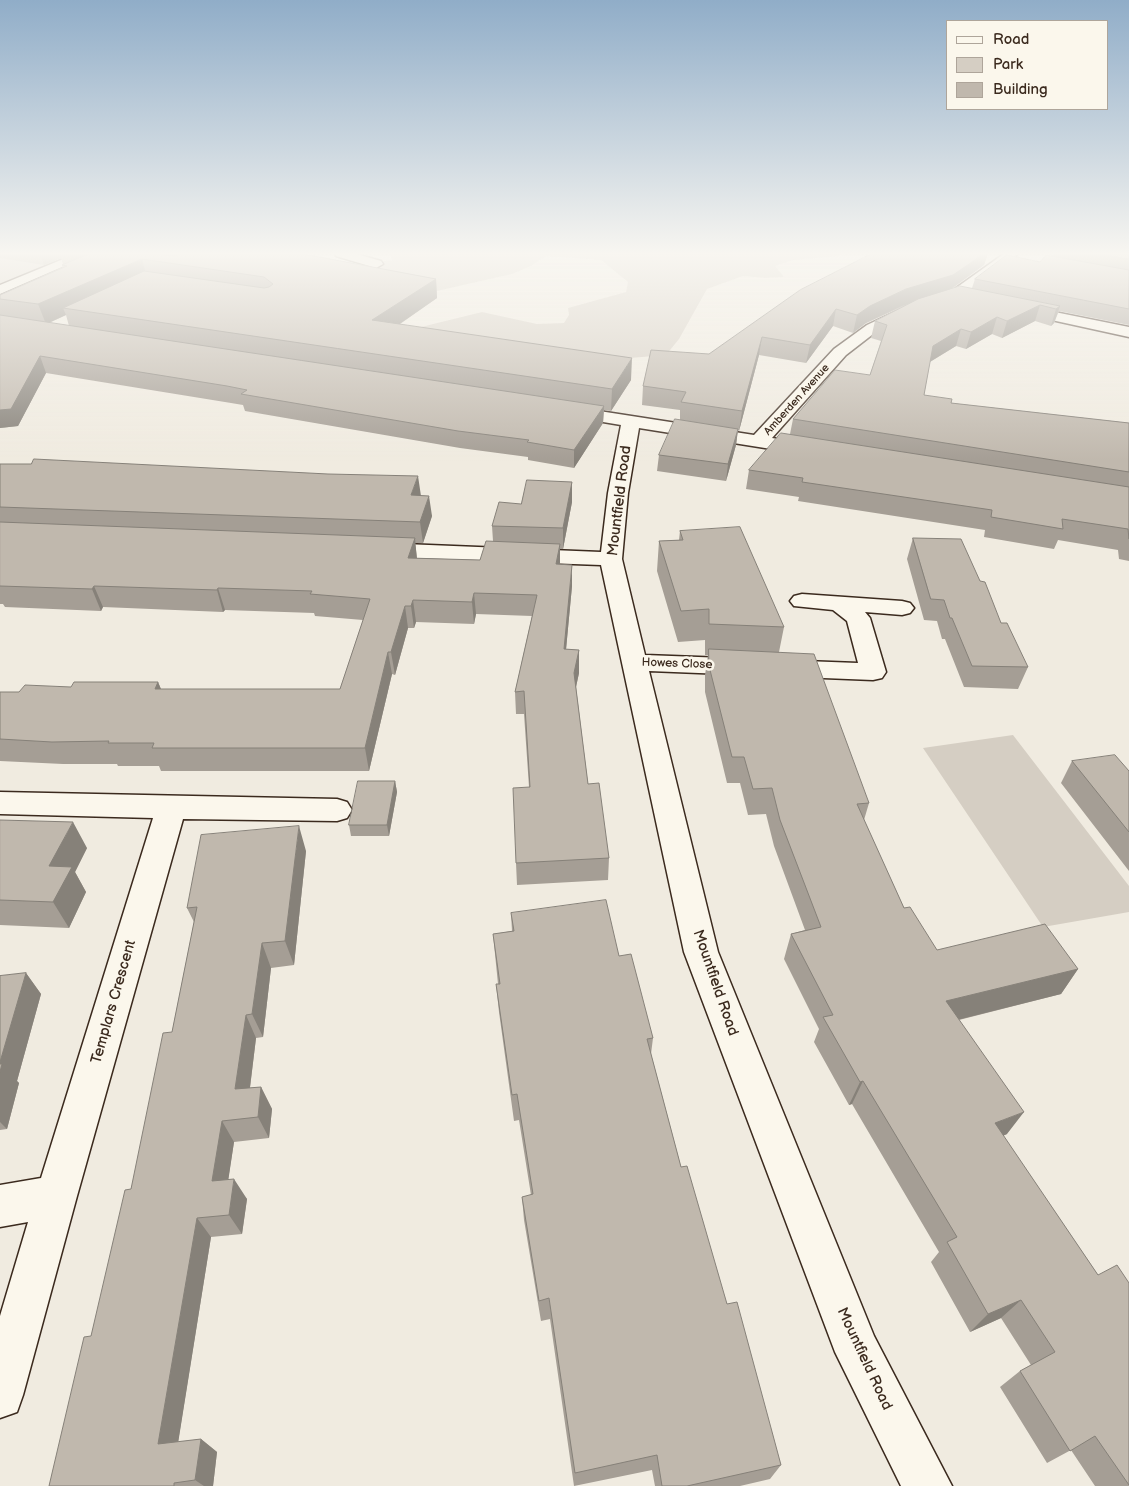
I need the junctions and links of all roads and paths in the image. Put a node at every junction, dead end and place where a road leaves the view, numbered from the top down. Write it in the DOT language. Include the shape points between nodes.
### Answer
graph roads {
  1 [pos="884,322"];
  2 [pos="1082,322"];
  3 [pos="1129,332"];
  4 [pos="554,409"];
  5 [pos="631,420"];
  6 [pos="759,441"];
  7 [pos="828,452"];
  8 [pos="364,550"];
  9 [pos="611,559"];
  10 [pos="802,601"];
  11 [pos="839,603"];
  12 [pos="902,608"];
  13 [pos="633,662"];
  14 [pos="0,803"];
  15 [pos="171,808"];
  16 [pos="337,810"];
  17 [pos="56,1196"];
  18 [pos="0,1206"];
  19 [pos="0,1395"];
  20 [pos="927,1486"];
  1 -- 6 [label="street, Amberden Avenue" via="840,352"];
  2 -- 3 [label="street"];
  4 -- 5 [label="street"];
  5 -- 6 [label="street"];
  5 -- 9 [label="street, Mountfield Road"];
  6 -- 7 [label="street"];
  8 -- 9 [label="street"];
  9 -- 13 [label="street, Mountfield Road"];
  10 -- 11 [label="street"];
  11 -- 12 [label="street"];
  11 -- 13 [label="street, Howes Close" via="858,618 872,672"];
  13 -- 20 [label="street, Mountfield Road" via="701,952 754,1094 858,1352"];
  14 -- 15 [label="street"];
  15 -- 16 [label="street"];
  15 -- 17 [label="street, Templars Crescent"];
  17 -- 18 [label="street"];
  17 -- 19 [label="street, Templars Crescent"];
}
